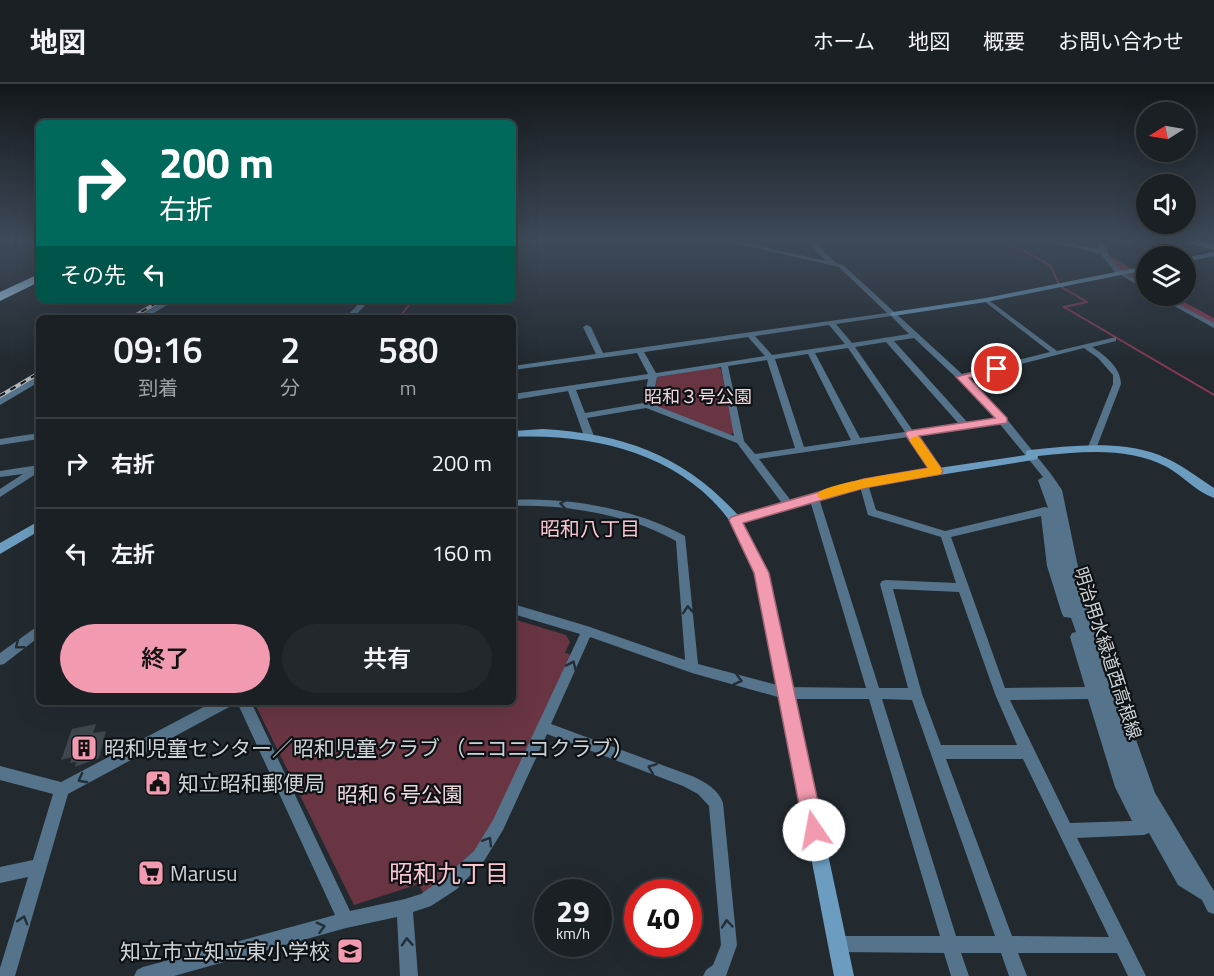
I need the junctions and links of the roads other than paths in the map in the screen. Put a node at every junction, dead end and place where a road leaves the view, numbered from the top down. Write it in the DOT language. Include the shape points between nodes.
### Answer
graph roads {
  1 [pos="20,282"];
  2 [pos="30,282"];
  3 [pos="854,282"];
  4 [pos="1079,282"];
  5 [pos="0,292"];
  6 [pos="0,297"];
  7 [pos="986,300"];
  8 [pos="166,303"];
  9 [pos="363,303"];
  10 [pos="1177,306"];
  11 [pos="1192,306"];
  12 [pos="890,314"];
  13 [pos="146,315"];
  14 [pos="353,315"];
  15 [pos="1214,318"];
  16 [pos="831,323"];
  17 [pos="1214,326"];
  18 [pos="587,327"];
  19 [pos="750,335"];
  20 [pos="913,335"];
  21 [pos="888,339"];
  22 [pos="1113,339"];
  23 [pos="850,345"];
  24 [pos="1086,346"];
  25 [pos="640,351"];
  26 [pos="810,351"];
  27 [pos="1057,354"];
  28 [pos="601,356"];
  29 [pos="770,357"];
  30 [pos="724,364"];
  31 [pos="516,368"];
  32 [pos="653,375"];
  33 [pos="961,377"];
  34 [pos="36,380"];
  35 [pos="571,388"];
  36 [pos="516,396"];
  37 [pos="0,402"];
  38 [pos="647,405"];
  39 [pos="582,416"];
  40 [pos="1000,421"];
  41 [pos="965,425"];
  42 [pos="516,434"];
  43 [pos="911,434"];
  44 [pos="36,436"];
  45 [pos="589,436"];
  46 [pos="740,441"];
  47 [pos="0,442"];
  48 [pos="856,442"];
  49 [pos="1093,447"];
  50 [pos="800,450"];
  51 [pos="1030,456"];
  52 [pos="753,457"];
  53 [pos="36,468"];
  54 [pos="36,470"];
  55 [pos="936,471"];
  56 [pos="0,474"];
  57 [pos="864,483"];
  58 [pos="0,494"];
  59 [pos="1214,494"];
  60 [pos="814,497"];
  61 [pos="516,503"];
  62 [pos="788,504"];
  63 [pos="735,520"];
  64 [pos="36,527"];
  65 [pos="945,535"];
  66 [pos="0,549"];
  67 [pos="965,588"];
  68 [pos="516,610"];
  69 [pos="36,632"];
  70 [pos="587,632"];
  71 [pos="0,660"];
  72 [pos="692,668"];
  73 [pos="785,693"];
  74 [pos="873,693"];
  75 [pos="1103,693"];
  76 [pos="916,694"];
  77 [pos="1001,694"];
  78 [pos="220,705"];
  79 [pos="245,705"];
  80 [pos="544,727"];
  81 [pos="937,752"];
  82 [pos="1027,752"];
  83 [pos="0,772"];
  84 [pos="62,789"];
  85 [pos="1068,831"];
  86 [pos="39,867"];
  87 [pos="0,876"];
  88 [pos="1211,901"];
  89 [pos="405,907"];
  90 [pos="346,920"];
  91 [pos="1007,943"];
  92 [pos="838,944"];
  93 [pos="951,944"];
  94 [pos="1122,945"];
  95 [pos="6,976"];
  96 [pos="143,976"];
  97 [pos="409,976"];
  98 [pos="712,976"];
  99 [pos="844,976"];
  100 [pos="960,976"];
  101 [pos="1018,976"];
  102 [pos="1137,976"];
  1 -- 5 [label="highway"];
  2 -- 6 [label="highway"];
  3 -- 12 [label="street"];
  4 -- 7 [label="street"];
  7 -- 12 [label="street"];
  7 -- 27 [label="street"];
  8 -- 13 [label="street"];
  9 -- 14 [label="street"];
  10 -- 17 [label="street"];
  11 -- 15 [label="street"];
  12 -- 16 [label="street"];
  12 -- 20 [label="street"];
  16 -- 19 [label="street"];
  16 -- 23 [label="street"];
  18 -- 28 [label="street"];
  19 -- 25 [label="street"];
  19 -- 29 [label="street"];
  20 -- 21 [label="street"];
  20 -- 33 [label="street"];
  20 -- 40 [label="street"];
  21 -- 23 [label="street"];
  21 -- 41 [label="street"];
  22 -- 24 [label="street"];
  23 -- 26 [label="street"];
  23 -- 43 [label="street"];
  24 -- 27 [label="street"];
  24 -- 49 [label="street" via="1117,375"];
  25 -- 28 [label="street"];
  25 -- 32 [label="street"];
  26 -- 29 [label="street"];
  26 -- 48 [label="street"];
  27 -- 33 [label="street"];
  28 -- 31 [label="street"];
  29 -- 30 [label="street"];
  29 -- 50 [label="street"];
  30 -- 32 [label="street"];
  30 -- 46 [label="street"];
  32 -- 35 [label="street"];
  32 -- 38 [label="street"];
  33 -- 40 [label="street"];
  34 -- 37 [label="street"];
  35 -- 36 [label="street"];
  35 -- 39 [label="street"];
  38 -- 39 [label="street"];
  38 -- 46 [label="street"];
  39 -- 45 [label="street"];
  40 -- 41 [label="street"];
  40 -- 51 [label="street"];
  41 -- 43 [label="street"];
  42 -- 45 [label="street"];
  43 -- 48 [label="street"];
  43 -- 55 [label="street"];
  44 -- 47 [label="street"];
  45 -- 63 [label="street" via="658,458 711,493"];
  46 -- 52 [label="street"];
  48 -- 50 [label="street"];
  49 -- 51 [label="street"];
  49 -- 59 [label="street" via="1137,453 1170,464"];
  50 -- 52 [label="street"];
  51 -- 55 [label="street"];
  51 -- 75 [label="street" via="1057,490"];
  52 -- 62 [label="street"];
  53 -- 56 [label="street"];
  54 -- 58 [label="street"];
  55 -- 57 [label="street"];
  57 -- 60 [label="street"];
  57 -- 65 [label="street" via="872,512"];
  60 -- 62 [label="street"];
  60 -- 74 [label="street"];
  72 -- 61 [label="street, one-way" via="681,539 666,530 564,504"];
  62 -- 63 [label="street"];
  63 -- 73 [label="street" via="762,573"];
  64 -- 66 [label="street"];
  65 -- 67 [label="street"];
  65 -- 75 [label="street" via="1045,511 1053,566"];
  67 -- 76 [label="street" via="886,584"];
  67 -- 77 [label="street"];
  68 -- 70 [label="street"];
  69 -- 71 [label="street, one-way"];
  70 -- 72 [label="street"];
  80 -- 70 [label="street, one-way"];
  72 -- 73 [label="street, one-way"];
  73 -- 74 [label="street"];
  73 -- 92 [label="street"];
  74 -- 76 [label="street"];
  74 -- 93 [label="street"];
  75 -- 77 [label="street"];
  75 -- 85 [label="street" via="1107,745 1122,787 1144,828"];
  75 -- 88 [label="street" via="1149,797"];
  76 -- 81 [label="street"];
  77 -- 82 [label="street"];
  78 -- 84 [label="street, one-way"];
  79 -- 90 [label="street"];
  89 -- 80 [label="street, one-way" via="425,900 450,883 479,856 498,825"];
  98 -- 80 [label="street, one-way" via="720,971 729,945 716,803 703,789 687,781"];
  81 -- 82 [label="street"];
  81 -- 91 [label="street"];
  82 -- 85 [label="street"];
  83 -- 84 [label="street"];
  84 -- 86 [label="street"];
  85 -- 94 [label="street"];
  86 -- 87 [label="street"];
  95 -- 86 [label="street, one-way"];
  89 -- 90 [label="street"];
  97 -- 89 [label="street, one-way"];
  96 -- 90 [label="street, one-way"];
  91 -- 93 [label="street"];
  91 -- 94 [label="street"];
  91 -- 101 [label="street"];
  92 -- 93 [label="street"];
  92 -- 99 [label="street"];
  93 -- 100 [label="street"];
  94 -- 102 [label="street"];
}
